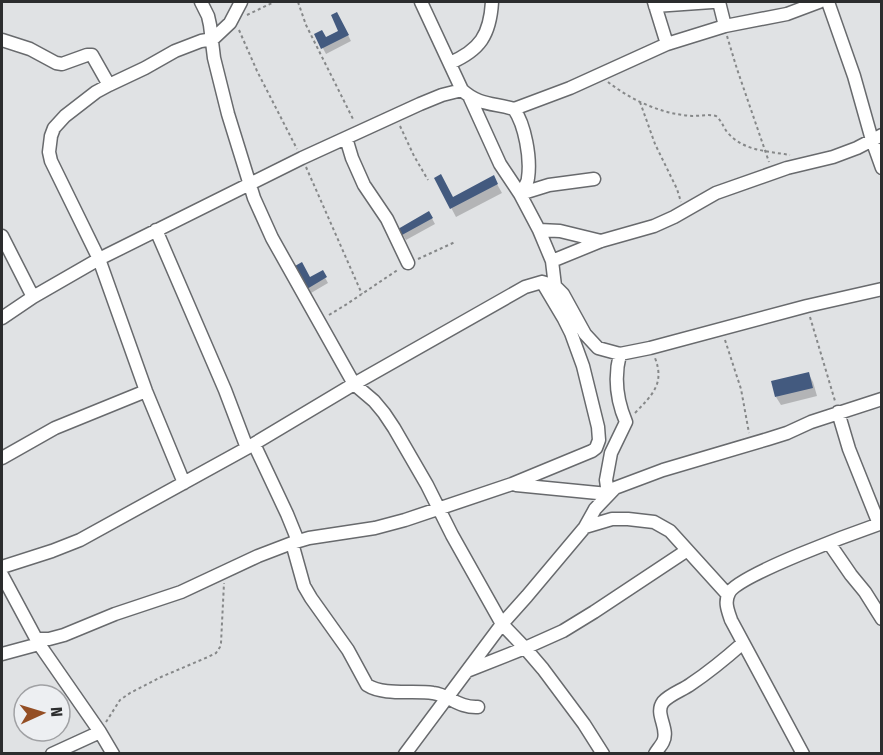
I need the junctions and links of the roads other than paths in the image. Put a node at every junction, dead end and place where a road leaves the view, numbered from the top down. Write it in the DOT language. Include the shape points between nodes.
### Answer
graph roads {
  1 [pos="201,2"];
  2 [pos="241,2"];
  3 [pos="421,2"];
  4 [pos="492,2"];
  5 [pos="712,2"];
  6 [pos="719,2"];
  7 [pos="819,2"];
  8 [pos="828,2"];
  9 [pos="655,4"];
  10 [pos="725,26"];
  11 [pos="213,39"];
  12 [pos="2,40"];
  13 [pos="667,44"];
  14 [pos="450,63"];
  15 [pos="110,84"];
  16 [pos="466,94"];
  17 [pos="514,109"];
  18 [pos="346,138"];
  19 [pos="877,138"];
  20 [pos="882,168"];
  21 [pos="594,179"];
  22 [pos="249,184"];
  23 [pos="520,194"];
  24 [pos="156,230"];
  25 [pos="539,230"];
  26 [pos="2,236"];
  27 [pos="601,241"];
  28 [pos="99,259"];
  29 [pos="552,261"];
  30 [pos="408,263"];
  31 [pos="542,282"];
  32 [pos="555,286"];
  33 [pos="882,290"];
  34 [pos="33,297"];
  35 [pos="2,318"];
  36 [pos="620,354"];
  37 [pos="354,384"];
  38 [pos="146,391"];
  39 [pos="882,399"];
  40 [pos="838,412"];
  41 [pos="251,446"];
  42 [pos="2,458"];
  43 [pos="184,483"];
  44 [pos="512,484"];
  45 [pos="608,494"];
  46 [pos="438,508"];
  47 [pos="880,523"];
  48 [pos="585,527"];
  49 [pos="295,542"];
  50 [pos="829,543"];
  51 [pos="686,551"];
  52 [pos="2,567"];
  53 [pos="2,575"];
  54 [pos="728,594"];
  55 [pos="882,619"];
  56 [pos="502,624"];
  57 [pos="37,642"];
  58 [pos="743,643"];
  59 [pos="525,648"];
  60 [pos="2,654"];
  61 [pos="466,671"];
  62 [pos="446,698"];
  63 [pos="478,706"];
  64 [pos="100,732"];
  65 [pos="52,753"];
  66 [pos="113,753"];
  67 [pos="405,753"];
  68 [pos="603,753"];
  69 [pos="655,753"];
  70 [pos="803,753"];
  1 -- 11 [label="street"];
  2 -- 11 [label="street" via="232,22"];
  3 -- 14 [label="street"];
  4 -- 14 [label="street" via="483,38 474,50"];
  5 -- 9 [label="street"];
  6 -- 10 [label="street"];
  7 -- 10 [label="street" via="787,14"];
  8 -- 19 [label="street"];
  9 -- 13 [label="street"];
  10 -- 13 [label="street"];
  11 -- 15 [label="street" via="175,51"];
  11 -- 22 [label="street" via="220,87"];
  12 -- 15 [label="street" via="56,63 92,55"];
  13 -- 17 [label="street"];
  14 -- 16 [label="street"];
  15 -- 28 [label="street" via="65,116 54,128 49,144 51,160"];
  16 -- 17 [label="street" via="484,103"];
  16 -- 18 [label="street" via="442,95"];
  16 -- 23 [label="street" via="500,164"];
  17 -- 23 [label="street" via="526,139 528,158 528,180"];
  18 -- 22 [label="street"];
  18 -- 30 [label="street" via="364,185 387,219"];
  19 -- 20 [label="street"];
  19 -- 27 [label="street" via="833,157 787,168 716,193 654,226"];
  21 -- 23 [label="street" via="549,185"];
  22 -- 24 [label="street"];
  22 -- 37 [label="street" via="268,230"];
  23 -- 25 [label="street"];
  24 -- 28 [label="street"];
  24 -- 41 [label="street"];
  25 -- 27 [label="street"];
  25 -- 29 [label="street"];
  26 -- 34 [label="street"];
  27 -- 29 [label="street"];
  28 -- 34 [label="street"];
  28 -- 38 [label="street"];
  29 -- 32 [label="street"];
  31 -- 32 [label="street"];
  31 -- 37 [label="street" via="525,287"];
  31 -- 44 [label="street" via="564,319 583,366 599,440 592,451"];
  32 -- 36 [label="street" via="598,348"];
  33 -- 36 [label="street"];
  34 -- 35 [label="street"];
  36 -- 45 [label="street" via="616,367 619,406 626,422 611,453 606,480"];
  37 -- 41 [label="street"];
  37 -- 46 [label="street" via="384,413"];
  38 -- 42 [label="street" via="56,428"];
  38 -- 43 [label="street"];
  39 -- 40 [label="street"];
  40 -- 45 [label="street" via="663,470"];
  40 -- 47 [label="street"];
  41 -- 43 [label="street"];
  41 -- 49 [label="street" via="287,514"];
  43 -- 52 [label="street" via="80,540"];
  44 -- 45 [label="street"];
  44 -- 46 [label="street"];
  45 -- 48 [label="street"];
  46 -- 49 [label="street" via="375,528"];
  46 -- 56 [label="street"];
  47 -- 50 [label="street"];
  48 -- 51 [label="street" via="612,519 654,522 670,531"];
  48 -- 56 [label="street"];
  49 -- 57 [label="street" via="181,592"];
  49 -- 62 [label="street" via="304,586 367,685 382,691 437,693"];
  50 -- 54 [label="street" via="748,578"];
  50 -- 55 [label="street"];
  51 -- 54 [label="street"];
  51 -- 59 [label="street" via="563,631"];
  53 -- 57 [label="street"];
  54 -- 58 [label="street" via="726,608"];
  56 -- 59 [label="street"];
  56 -- 61 [label="street"];
  57 -- 60 [label="street"];
  57 -- 64 [label="street"];
  58 -- 69 [label="street" via="664,700 660,714 665,736"];
  58 -- 70 [label="street"];
  59 -- 61 [label="street"];
  59 -- 68 [label="street"];
  61 -- 62 [label="street"];
  62 -- 63 [label="street" via="464,706"];
  62 -- 67 [label="street"];
  64 -- 65 [label="street"];
  64 -- 66 [label="street"];
}
